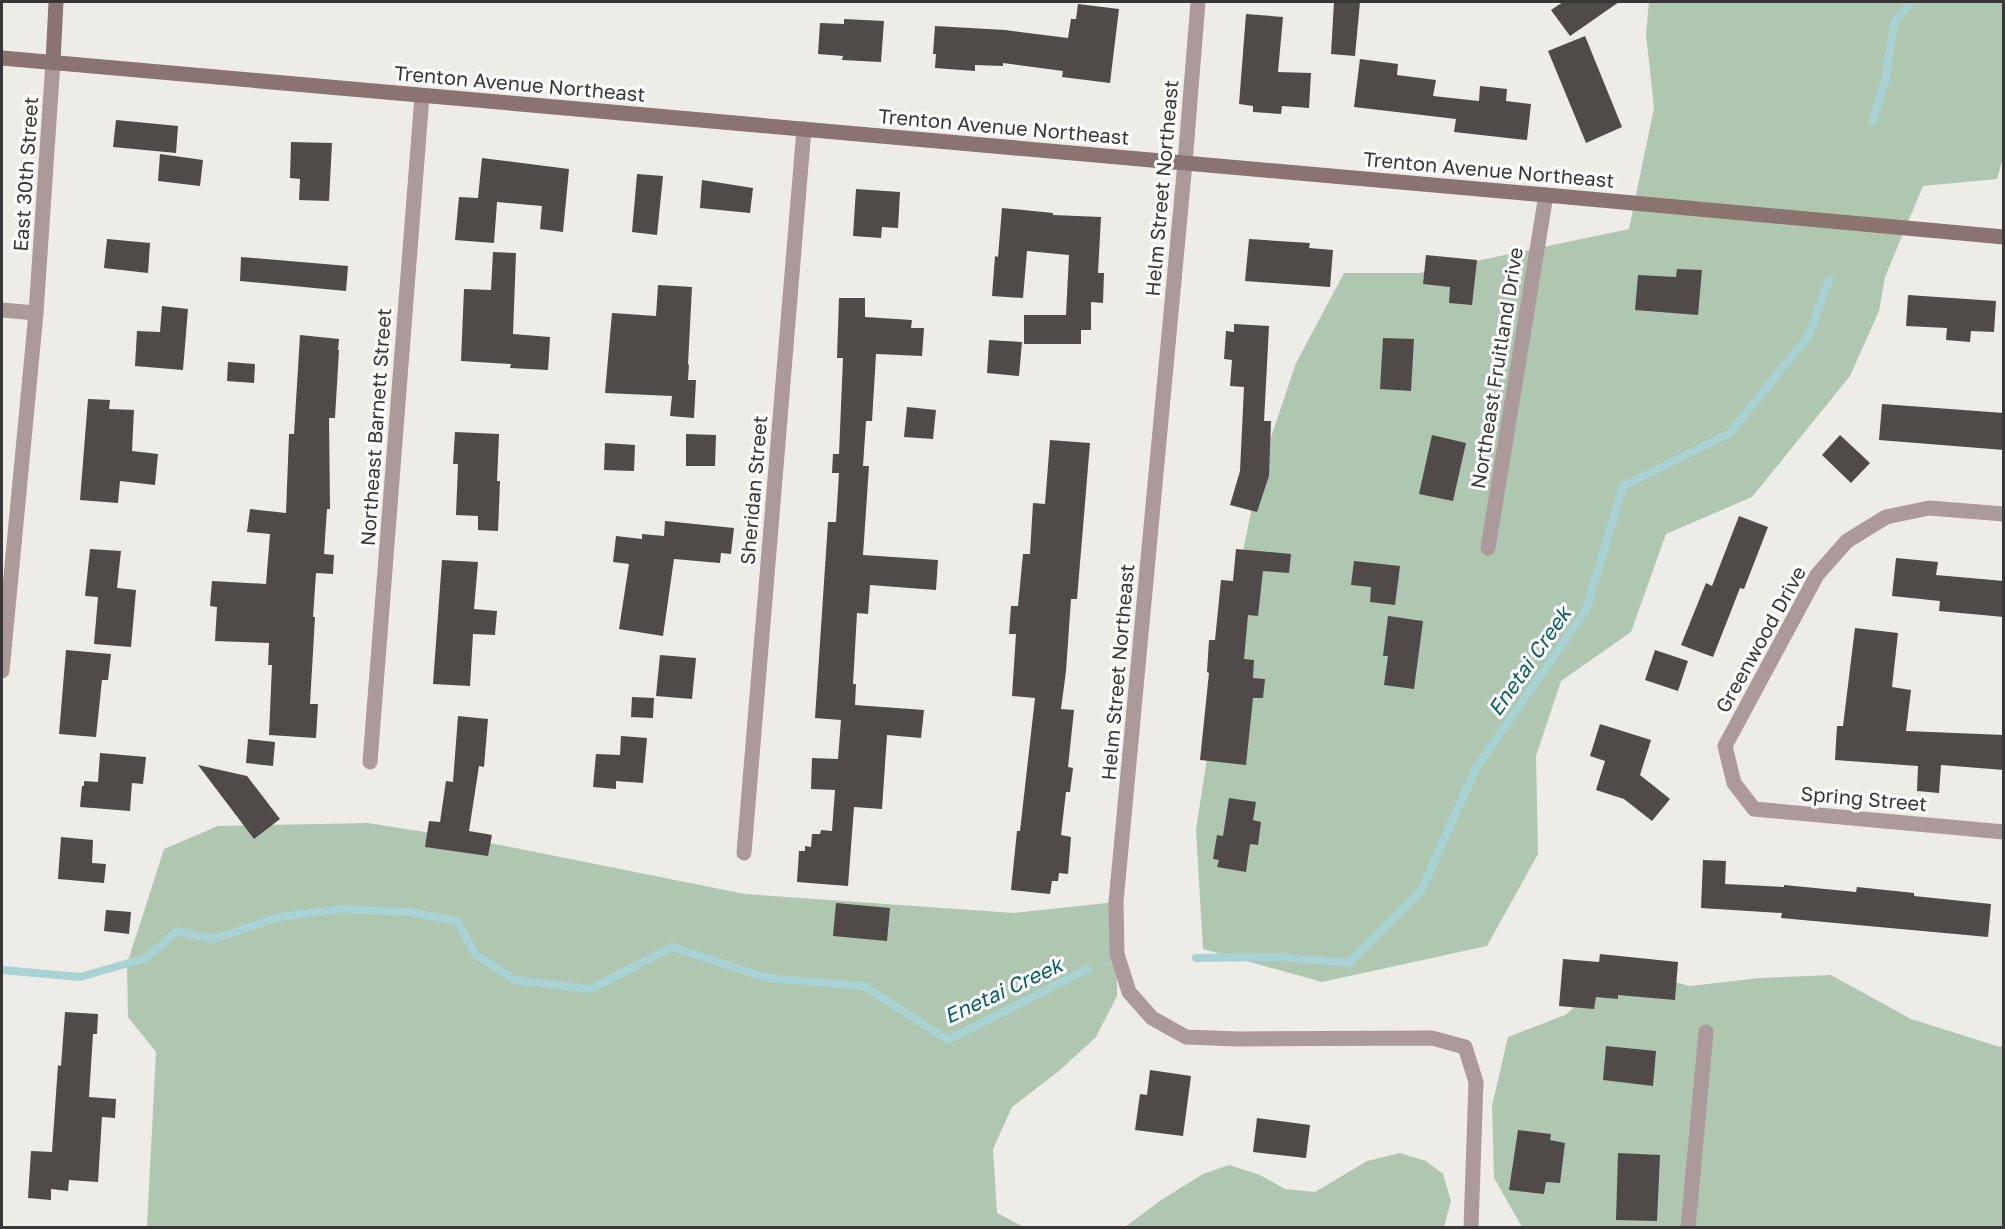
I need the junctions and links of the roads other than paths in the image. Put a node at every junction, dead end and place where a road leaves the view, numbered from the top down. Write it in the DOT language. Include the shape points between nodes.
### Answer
graph roads {
  1 [pos="56,2"];
  2 [pos="1198,2"];
  3 [pos="2,58"];
  4 [pos="53,62"];
  5 [pos="422,96"];
  6 [pos="804,129"];
  7 [pos="1185,163"];
  8 [pos="1546,195"];
  9 [pos="2004,237"];
  10 [pos="2,310"];
  11 [pos="36,314"];
  12 [pos="2004,514"];
  13 [pos="1488,548"];
  14 [pos="3,629"];
  15 [pos="2,671"];
  16 [pos="370,762"];
  17 [pos="1734,783"];
  18 [pos="2004,832"];
  19 [pos="744,853"];
  20 [pos="1706,1032"];
  21 [pos="1471,1227"];
  22 [pos="1688,1227"];
  1 -- 4 [label="main road, East 30th Street"];
  2 -- 7 [label="street, Helm Street Northeast"];
  3 -- 4 [label="main road, Trenton Avenue Northeast"];
  4 -- 5 [label="main road, Trenton Avenue Northeast"];
  4 -- 11 [label="street, East 30th Street"];
  5 -- 6 [label="main road, Trenton Avenue Northeast"];
  5 -- 16 [label="street, Northeast Barnett Street"];
  6 -- 7 [label="main road, Trenton Avenue Northeast"];
  6 -- 19 [label="street, Sheridan Street"];
  7 -- 8 [label="main road, Trenton Avenue Northeast"];
  7 -- 21 [label="street, Helm Street Northeast" via="1116,902 1117,954 1129,992 1152,1018 1186,1037 1432,1038 1465,1047 1476,1082"];
  8 -- 9 [label="main road, Trenton Avenue Northeast"];
  8 -- 13 [label="street, Northeast Fruitland Drive"];
  10 -- 11 [label="street"];
  11 -- 14 [label="street, East 30th Street"];
  12 -- 17 [label="street, Greenwood Drive" via="1929,507 1886,517 1847,541 1817,575 1725,746"];
  14 -- 15 [label="street, East 30th Street"];
  17 -- 18 [label="street, Spring Street" via="1754,809"];
  20 -- 22 [label="street"];
}
